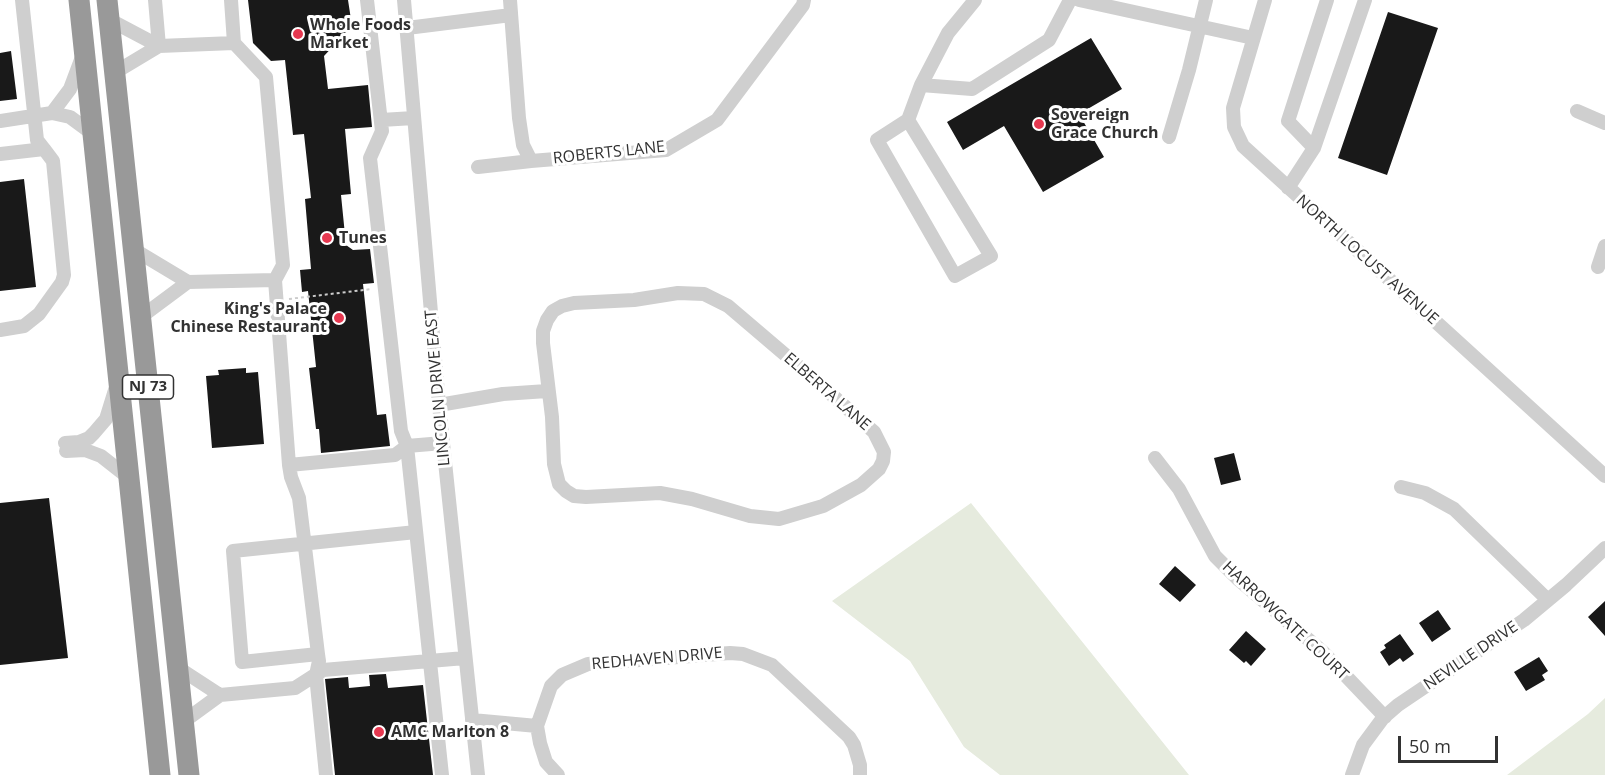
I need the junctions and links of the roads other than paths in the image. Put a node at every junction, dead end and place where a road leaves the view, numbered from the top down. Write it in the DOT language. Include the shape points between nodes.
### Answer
graph roads {
  1 [pos="22,0"];
  2 [pos="78,0"];
  3 [pos="154,0"];
  4 [pos="231,0"];
  5 [pos="367,0"];
  6 [pos="404,0"];
  7 [pos="510,0"];
  8 [pos="804,0"];
  9 [pos="975,0"];
  10 [pos="1070,0"];
  11 [pos="1079,0"];
  12 [pos="1206,0"];
  13 [pos="1265,0"];
  14 [pos="1327,0"];
  15 [pos="1365,0"];
  16 [pos="107,10"];
  17 [pos="511,15"];
  18 [pos="1199,26"];
  19 [pos="406,28"];
  20 [pos="1253,38"];
  21 [pos="234,44"];
  22 [pos="159,46"];
  23 [pos="84,52"];
  24 [pos="114,73"];
  25 [pos="921,85"];
  26 [pos="1577,111"];
  27 [pos="52,113"];
  28 [pos="35,117"];
  29 [pos="414,118"];
  30 [pos="381,120"];
  31 [pos="908,120"];
  32 [pos="0,121"];
  33 [pos="1605,123"];
  34 [pos="93,134"];
  35 [pos="1169,137"];
  36 [pos="1314,148"];
  37 [pos="44,149"];
  38 [pos="0,154"];
  39 [pos="531,161"];
  40 [pos="478,167"];
  41 [pos="1288,188"];
  42 [pos="1605,246"];
  43 [pos="133,249"];
  44 [pos="1598,267"];
  45 [pos="275,280"];
  46 [pos="188,282"];
  47 [pos="141,317"];
  48 [pos="0,330"];
  49 [pos="118,379"];
  50 [pos="547,391"];
  51 [pos="439,405"];
  52 [pos="443,443"];
  53 [pos="407,446"];
  54 [pos="1155,458"];
  55 [pos="289,465"];
  56 [pos="1605,476"];
  57 [pos="129,478"];
  58 [pos="1401,487"];
  59 [pos="416,532"];
  60 [pos="304,543"];
  61 [pos="1605,548"];
  62 [pos="1548,600"];
  63 [pos="318,654"];
  64 [pos="465,658"];
  65 [pos="430,661"];
  66 [pos="177,667"];
  67 [pos="316,675"];
  68 [pos="220,695"];
  69 [pos="1385,717"];
  70 [pos="472,720"];
  71 [pos="183,722"];
  72 [pos="537,726"];
  73 [pos="160,775"];
  74 [pos="189,775"];
  75 [pos="326,775"];
  76 [pos="441,775"];
  77 [pos="478,775"];
  78 [pos="558,775"];
  79 [pos="860,775"];
  80 [pos="1352,775"];
  1 -- 28 [label="street"];
  2 -- 23 [label="highway, NJ 73"];
  3 -- 22 [label="street"];
  4 -- 21 [label="street"];
  5 -- 30 [label="street"];
  6 -- 19 [label="street, LINCOLN DRIVE EAST"];
  7 -- 17 [label="street, ROBERTS LANE"];
  8 -- 39 [label="street, ROBERTS LANE" via="717,120 666,150"];
  9 -- 25 [label="street" via="948,33"];
  10 -- 25 [label="street" via="1049,40 972,88"];
  11 -- 18 [label="street"];
  12 -- 18 [label="street"];
  13 -- 20 [label="street, NORTH LOCUST AVENUE"];
  14 -- 36 [label="street" via="1288,121"];
  15 -- 36 [label="street"];
  16 -- 22 [label="street"];
  16 -- 24 [label="highway, NJ 73"];
  17 -- 19 [label="street"];
  17 -- 39 [label="street, ROBERTS LANE" via="519,118 523,145"];
  18 -- 20 [label="street"];
  18 -- 35 [label="street"];
  19 -- 29 [label="street, LINCOLN DRIVE EAST"];
  20 -- 41 [label="street, NORTH LOCUST AVENUE" via="1233,108 1234,127 1243,146"];
  21 -- 22 [label="street"];
  21 -- 45 [label="street" via="266,77 283,265"];
  22 -- 24 [label="street"];
  23 -- 27 [label="street" via="70,89"];
  23 -- 34 [label="highway, NJ 73"];
  24 -- 43 [label="highway, NJ 73"];
  25 -- 31 [label="street"];
  26 -- 33 [label="street"];
  27 -- 28 [label="street"];
  27 -- 34 [label="street" via="70,117"];
  28 -- 32 [label="street"];
  28 -- 37 [label="street" via="37,140"];
  29 -- 30 [label="street"];
  29 -- 51 [label="street, LINCOLN DRIVE EAST"];
  30 -- 53 [label="street" via="382,130 370,158 401,431"];
  31 -- 31 [label="street" via="877,140 956,276 991,256"];
  34 -- 49 [label="highway, NJ 73"];
  36 -- 41 [label="street"];
  37 -- 38 [label="street"];
  37 -- 48 [label="street" via="53,161 64,275 39,314 24,326"];
  39 -- 40 [label="street"];
  41 -- 56 [label="street, NORTH LOCUST AVENUE"];
  42 -- 44 [label="street"];
  43 -- 46 [label="street"];
  43 -- 47 [label="highway, NJ 73"];
  45 -- 46 [label="street"];
  45 -- 55 [label="street"];
  46 -- 47 [label="street"];
  47 -- 66 [label="highway, NJ 73"];
  49 -- 57 [label="highway, NJ 73"];
  49 -- 57 [label="street" via="101,425 89,438 66,447 101,456"];
  50 -- 50 [label="street, ELBERTA LANE" via="543,331 553,311 574,303 704,294 728,306 864,423 880,442 883,461 871,477 849,493 809,512 779,519 750,516 660,493 574,496 559,484 556,475"];
  50 -- 51 [label="street"];
  51 -- 52 [label="street, LINCOLN DRIVE EAST"];
  52 -- 53 [label="street"];
  52 -- 64 [label="street, LINCOLN DRIVE EAST"];
  53 -- 55 [label="street" via="395,455"];
  53 -- 59 [label="street"];
  54 -- 69 [label="street, HARROWGATE COURT" via="1179,489 1215,556 1323,652"];
  55 -- 60 [label="street" via="299,498"];
  57 -- 73 [label="highway, NJ 73"];
  58 -- 62 [label="street" via="1425,493 1454,509"];
  59 -- 60 [label="street"];
  59 -- 65 [label="street"];
  60 -- 63 [label="street"];
  60 -- 63 [label="street" via="233,551 242,662"];
  61 -- 62 [label="street, NEVILLE DRIVE"];
  62 -- 69 [label="street, NEVILLE DRIVE"];
  63 -- 67 [label="street"];
  64 -- 65 [label="street"];
  64 -- 70 [label="street, LINCOLN DRIVE EAST"];
  65 -- 67 [label="street" via="323,670"];
  65 -- 76 [label="street"];
  66 -- 68 [label="street"];
  66 -- 71 [label="highway, NJ 73"];
  67 -- 68 [label="street" via="295,688"];
  67 -- 75 [label="street"];
  68 -- 71 [label="street"];
  69 -- 80 [label="street, NEVILLE DRIVE" via="1363,745"];
  70 -- 72 [label="street"];
  70 -- 77 [label="street, LINCOLN DRIVE EAST"];
  71 -- 74 [label="highway, NJ 73"];
  72 -- 78 [label="street" via="546,762"];
  72 -- 79 [label="street, REDHAVEN DRIVE" via="551,686 562,675 582,666 743,654 772,665 849,737"];
}
